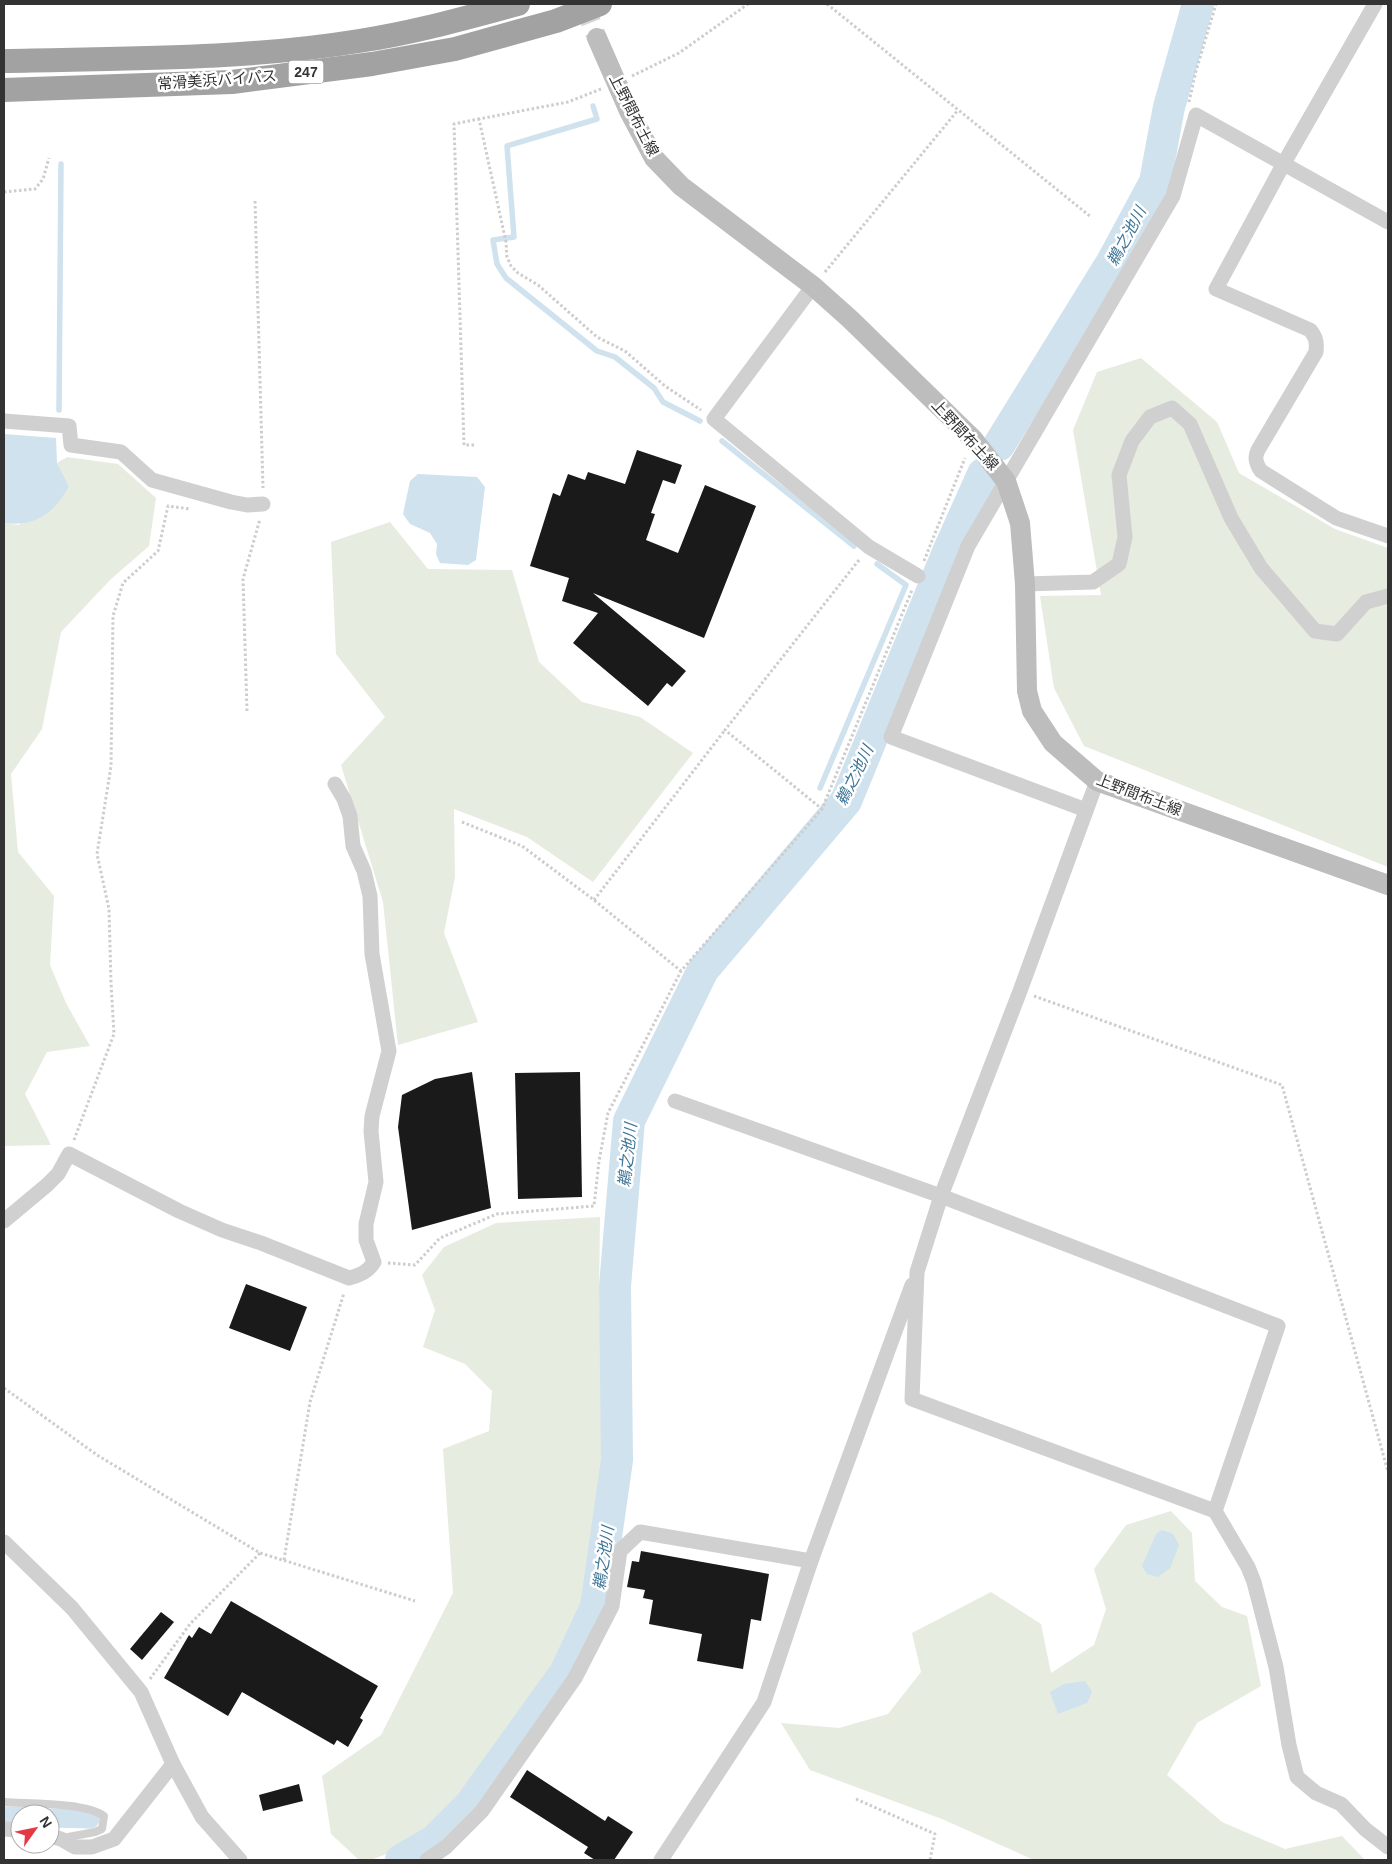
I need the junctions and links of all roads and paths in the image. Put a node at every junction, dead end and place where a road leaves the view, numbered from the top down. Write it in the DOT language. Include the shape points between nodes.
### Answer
graph roads {
  1 [pos="518,4"];
  2 [pos="600,4"];
  3 [pos="748,4"];
  4 [pos="827,4"];
  5 [pos="1216,4"];
  6 [pos="1375,4"];
  7 [pos="597,38"];
  8 [pos="4,61"];
  9 [pos="617,82"];
  10 [pos="4,90"];
  11 [pos="958,110"];
  12 [pos="1196,115"];
  13 [pos="479,119"];
  14 [pos="49,158"];
  15 [pos="1284,162"];
  16 [pos="4,192"];
  17 [pos="254,201"];
  18 [pos="1091,217"];
  19 [pos="1388,222"];
  20 [pos="813,286"];
  21 [pos="714,418"];
  22 [pos="4,421"];
  23 [pos="973,439"];
  24 [pos="474,445"];
  25 [pos="1006,481"];
  26 [pos="263,504"];
  27 [pos="196,510"];
  28 [pos="251,518"];
  29 [pos="1388,536"];
  30 [pos="869,547"];
  31 [pos="918,576"];
  32 [pos="1025,584"];
  33 [pos="1388,596"];
  34 [pos="247,711"];
  35 [pos="725,730"];
  36 [pos="1097,781"];
  37 [pos="335,784"];
  38 [pos="822,809"];
  39 [pos="1086,810"];
  40 [pos="462,822"];
  41 [pos="1388,885"];
  42 [pos="594,900"];
  43 [pos="681,971"];
  44 [pos="1020,991"];
  45 [pos="675,1101"];
  46 [pos="69,1154"];
  47 [pos="941,1196"];
  48 [pos="4,1221"];
  49 [pos="374,1262"];
  50 [pos="917,1272"];
  51 [pos="349,1278"];
  52 [pos="4,1388"];
  53 [pos="1388,1472"];
  54 [pos="1215,1511"];
  55 [pos="4,1542"];
  56 [pos="260,1552"];
  57 [pos="284,1560"];
  58 [pos="812,1561"];
  59 [pos="415,1602"];
  60 [pos="141,1692"];
  61 [pos="173,1764"];
  62 [pos="856,1799"];
  63 [pos="4,1802"];
  64 [pos="30,1804"];
  65 [pos="60,1806"];
  66 [pos="60,1836"];
  67 [pos="60,1839"];
  68 [pos="1388,1847"];
  69 [pos="240,1860"];
  70 [pos="427,1860"];
  71 [pos="661,1860"];
  72 [pos="930,1860"];
  1 -- 8 [label="highway, 常滑美浜バイパス / 247" via="359,41 240,55"];
  2 -- 10 [label="highway, 常滑美浜バイパス / 247" via="556,21 455,49 372,64 232,82"];
  3 -- 9 [label="path" via="679,53"];
  4 -- 11 [label="path"];
  5 -- 12 [label="path" via="1189,104"];
  6 -- 15 [label="street"];
  7 -- 9 [label="main road, 上野間布土線"];
  9 -- 13 [label="path" via="568,102"];
  9 -- 20 [label="main road, 上野間布土線" via="654,158 681,186"];
  11 -- 18 [label="path"];
  11 -- 20 [label="path"];
  12 -- 15 [label="street"];
  12 -- 25 [label="street" via="1173,196"];
  13 -- 21 [label="path" via="511,266 538,285 597,337 625,351 665,386"];
  13 -- 24 [label="path" via="454,124 464,445"];
  14 -- 16 [label="path" via="43,179 36,189"];
  15 -- 19 [label="street"];
  15 -- 29 [label="street" via="1216,290 1315,335 1316,352 1258,450 1256,465 1336,518"];
  17 -- 26 [label="path"];
  20 -- 21 [label="street"];
  20 -- 23 [label="main road, 上野間布土線"];
  21 -- 30 [label="street"];
  22 -- 26 [label="street" via="69,426 71,445 121,452 152,480 231,502"];
  23 -- 25 [label="main road, 上野間布土線"];
  23 -- 31 [label="path"];
  25 -- 32 [label="main road, 上野間布土線" via="1020,523"];
  25 -- 39 [label="street" via="968,546 891,737"];
  27 -- 46 [label="path" via="168,506 158,551 122,583 113,616 111,766 97,854 109,909 114,1034"];
  28 -- 34 [label="path" via="260,519 243,579"];
  30 -- 31 [label="street"];
  30 -- 35 [label="path"];
  31 -- 38 [label="path"];
  32 -- 33 [label="street" via="1093,582 1119,564 1125,537 1119,475 1132,441 1150,416 1172,408 1190,424 1231,518 1261,568 1314,631 1337,634 1366,602"];
  32 -- 36 [label="main road, 上野間布土線" via="1027,691 1032,711 1053,744"];
  35 -- 38 [label="path"];
  35 -- 42 [label="path"];
  36 -- 39 [label="street"];
  36 -- 41 [label="main road, 上野間布土線"];
  37 -- 49 [label="street" via="350,816 353,846 370,896 372,954 389,1051 372,1116 376,1182 366,1224 366,1240"];
  38 -- 43 [label="path"];
  39 -- 44 [label="street"];
  40 -- 42 [label="path" via="522,846"];
  42 -- 43 [label="path"];
  43 -- 49 [label="path" via="608,1113 594,1206 497,1214 440,1238 415,1265"];
  44 -- 47 [label="street"];
  44 -- 53 [label="path" via="1282,1085"];
  45 -- 47 [label="street"];
  46 -- 48 [label="street" via="58,1174"];
  46 -- 51 [label="street" via="179,1211"];
  47 -- 50 [label="street"];
  47 -- 54 [label="street" via="1278,1326"];
  49 -- 51 [label="street" via="360,1275"];
  50 -- 54 [label="street" via="912,1399"];
  50 -- 58 [label="street"];
  51 -- 57 [label="path" via="310,1402"];
  52 -- 56 [label="path" via="98,1455"];
  54 -- 68 [label="street" via="1254,1582 1276,1667 1297,1777 1316,1793 1342,1804"];
  55 -- 60 [label="street" via="72,1608"];
  56 -- 57 [label="path"];
  56 -- 60 [label="path" via="190,1624"];
  57 -- 59 [label="path"];
  58 -- 70 [label="street" via="640,1532 620,1551 612,1606 575,1678 482,1811 446,1848"];
  58 -- 71 [label="street" via="764,1702"];
  60 -- 61 [label="street"];
  61 -- 67 [label="street" via="114,1839 92,1848 75,1846"];
  61 -- 69 [label="street" via="202,1817"];
  62 -- 72 [label="path" via="935,1834"];
  63 -- 64 [label="lane"];
  65 -- 66 [label="lane" via="97,1811 104,1816 102,1829"];
}
